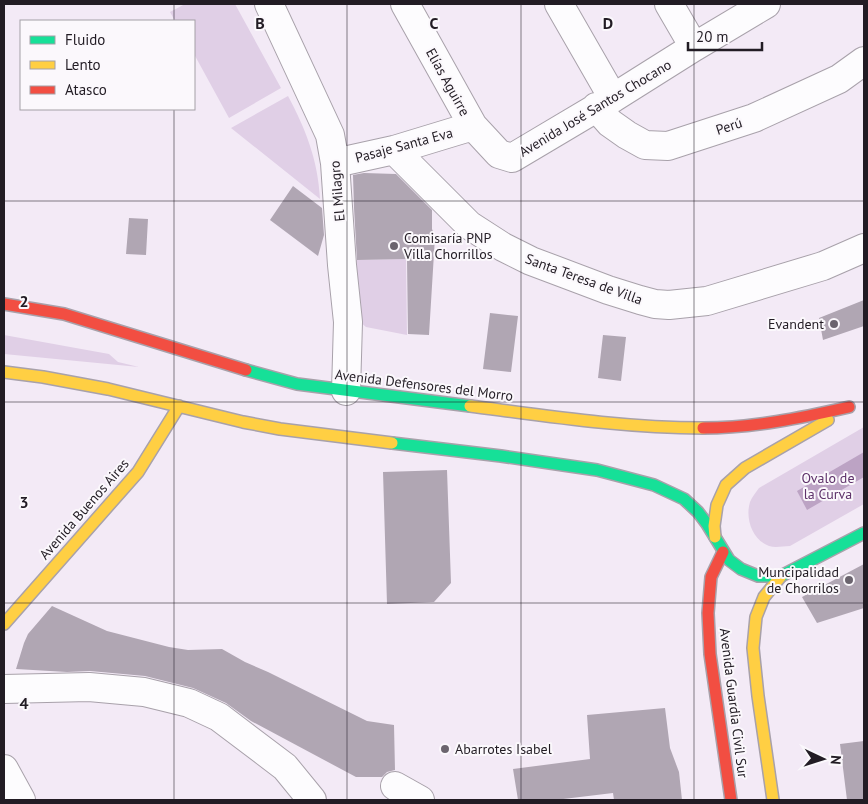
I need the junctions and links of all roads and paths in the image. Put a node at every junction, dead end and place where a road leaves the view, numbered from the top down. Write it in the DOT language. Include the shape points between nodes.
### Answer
graph roads {
  1 [pos="269,4"];
  2 [pos="405,4"];
  3 [pos="559,4"];
  4 [pos="669,4"];
  5 [pos="766,4"];
  6 [pos="694,47"];
  7 [pos="864,61"];
  8 [pos="605,103"];
  9 [pos="473,126"];
  10 [pos="394,150"];
  11 [pos="499,154"];
  12 [pos="335,163"];
  13 [pos="864,248"];
  14 [pos="4,304"];
  15 [pos="4,372"];
  16 [pos="346,391"];
  17 [pos="179,406"];
  18 [pos="864,532"];
  19 [pos="715,537"];
  20 [pos="723,552"];
  21 [pos="781,576"];
  22 [pos="4,624"];
  23 [pos="4,688"];
  24 [pos="4,769"];
  25 [pos="395,786"];
  26 [pos="21,800"];
  27 [pos="312,800"];
  28 [pos="420,800"];
  29 [pos="732,800"];
  30 [pos="773,800"];
  1 -- 12 [label="street, El Milagro" via="330,134"];
  2 -- 9 [label="street, Elías Aguirre"];
  3 -- 8 [label="street, Perú"];
  4 -- 6 [label="street"];
  5 -- 6 [label="street, Avenida José Santos Chocano"];
  6 -- 8 [label="street, Avenida José Santos Chocano"];
  7 -- 8 [label="street, Perú" via="839,79 754,118 668,146 645,145 627,135 610,123"];
  8 -- 11 [label="street, Avenida José Santos Chocano" via="512,158"];
  9 -- 10 [label="street, Pasaje Santa Eva"];
  9 -- 11 [label="street, Elías Aguirre"];
  10 -- 12 [label="street, Pasaje Santa Eva"];
  10 -- 13 [label="street, Santa Teresa de Villa" via="469,225 503,247 531,262 655,304 707,301 823,266"];
  12 -- 16 [label="street, El Milagro" via="348,322"];
  14 -- 16 [label="main road, Avenida Defensores del Morro" via="64,314 250,372"];
  15 -- 17 [label="main road" via="108,389"];
  16 -- 19 [label="main road, Avenida Defensores del Morro" via="605,423 684,428 761,424 852,405 745,468 726,485 717,504"];
  17 -- 19 [label="main road" via="280,429 501,456 626,476 684,499 698,512"];
  17 -- 22 [label="main road, Avenida Buenos Aires" via="138,472"];
  18 -- 21 [label="main road"];
  19 -- 20 [label="main road"];
  20 -- 21 [label="main road" via="741,569 758,576"];
  20 -- 29 [label="main road, Avenida Guardia Civil Sur" via="710,577 710,654"];
  21 -- 30 [label="main road, Avenida Guardia Civil Sur" via="764,597 756,617 753,648"];
  23 -- 27 [label="street" via="89,687 144,692 189,703 219,717 285,767"];
  24 -- 26 [label="street"];
  25 -- 28 [label="street"];
}
